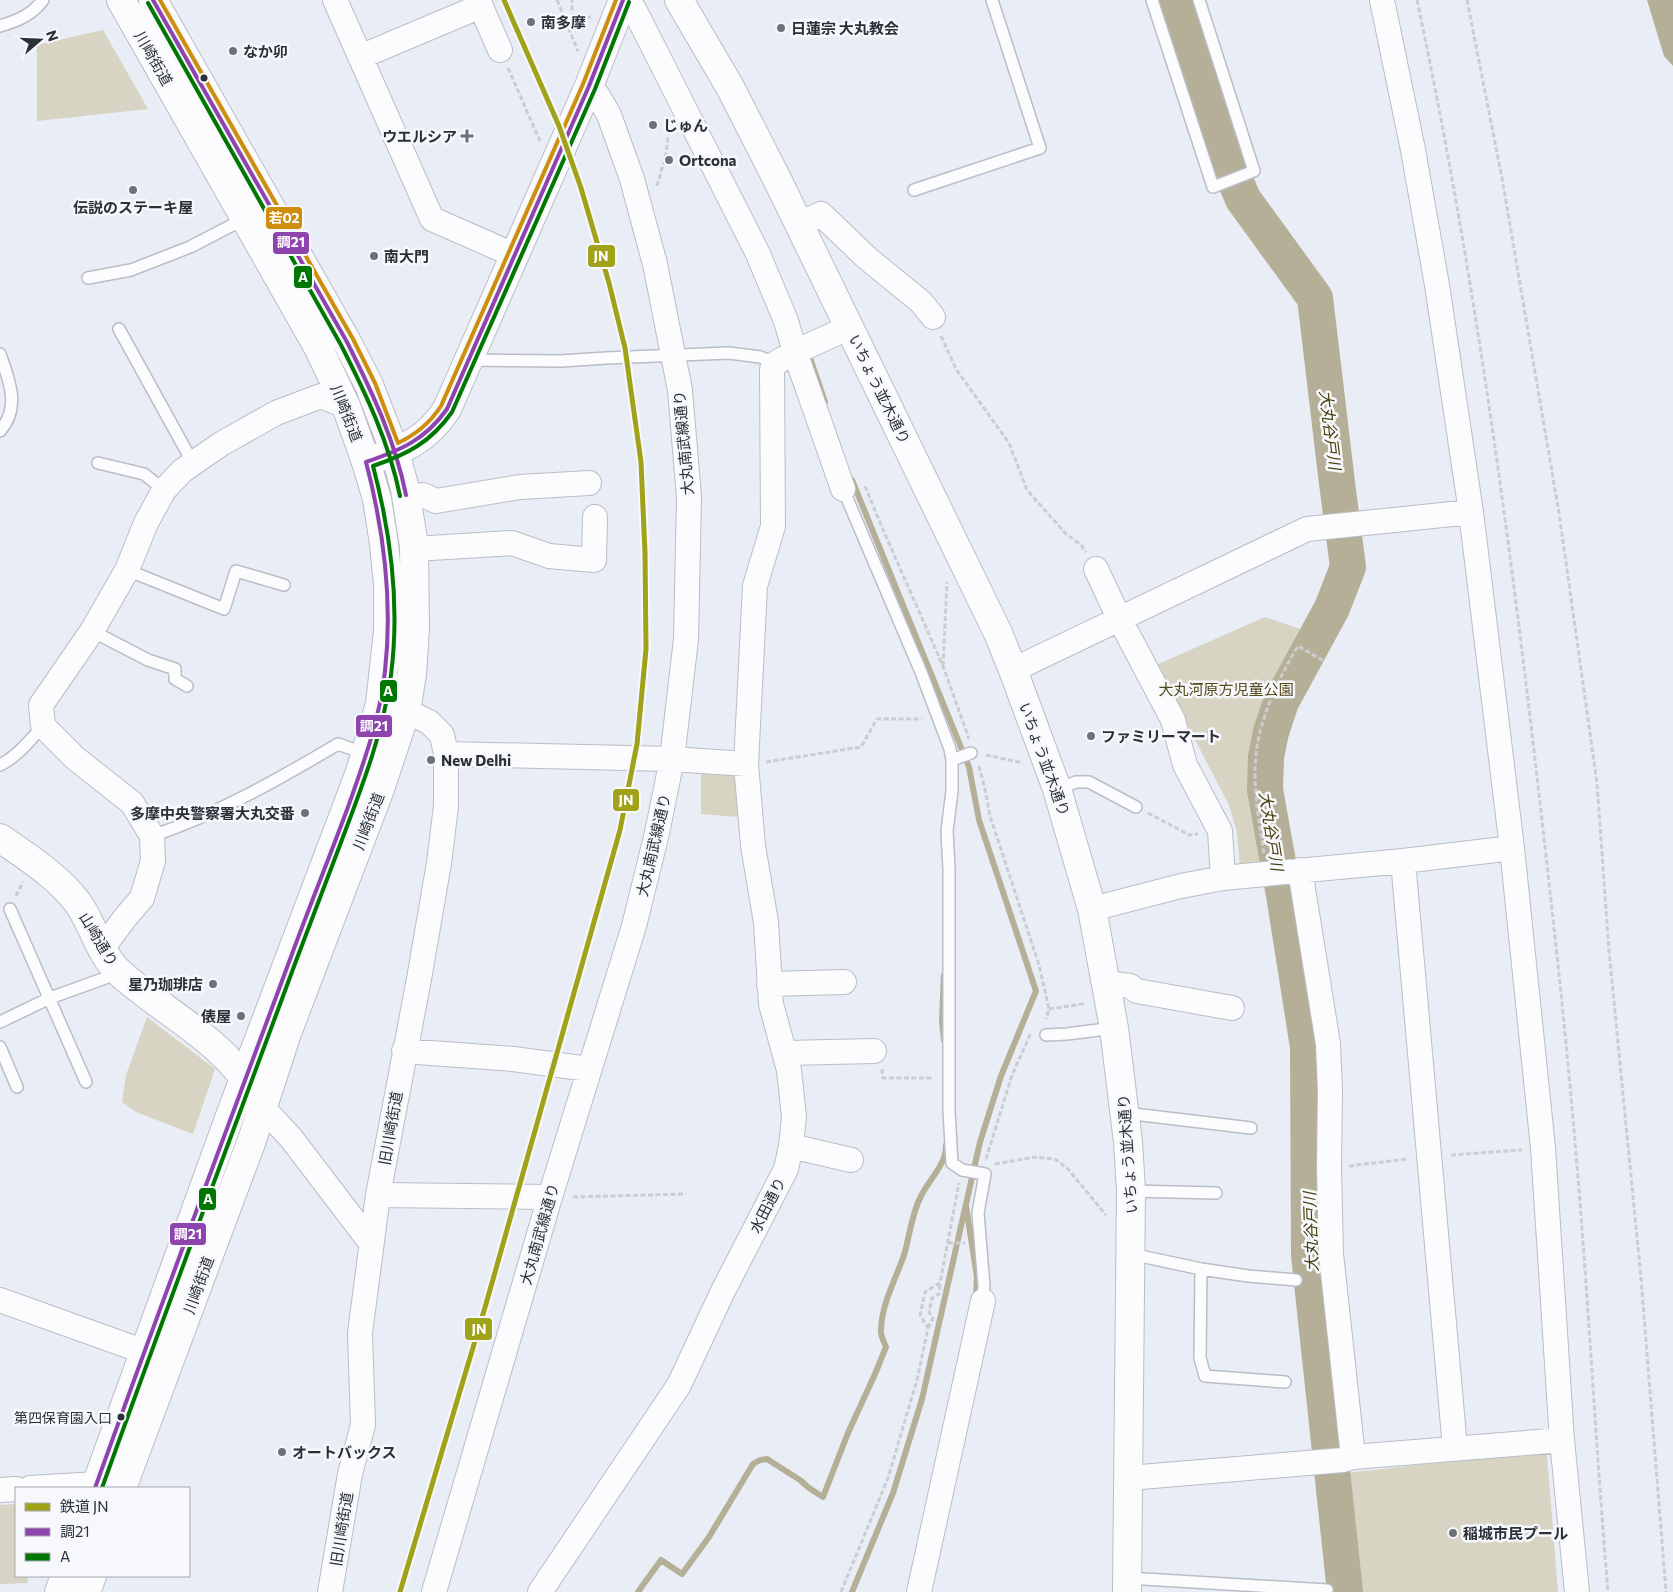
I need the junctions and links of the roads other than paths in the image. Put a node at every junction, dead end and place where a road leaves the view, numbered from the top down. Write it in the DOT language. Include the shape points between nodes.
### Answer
graph roads {
  1 [pos="43,0"];
  2 [pos="121,0"];
  3 [pos="153,0"];
  4 [pos="335,0"];
  5 [pos="678,0"];
  6 [pos="992,0"];
  7 [pos="1152,0"];
  8 [pos="1199,0"];
  9 [pos="1382,0"];
  10 [pos="479,3"];
  11 [pos="622,3"];
  12 [pos="0,26"];
  13 [pos="500,50"];
  14 [pos="360,57"];
  15 [pos="588,86"];
  16 [pos="914,190"];
  17 [pos="246,218"];
  18 [pos="799,224"];
  19 [pos="514,255"];
  20 [pos="88,278"];
  21 [pos="932,317"];
  22 [pos="850,327"];
  23 [pos="119,329"];
  24 [pos="798,352"];
  25 [pos="0,354"];
  26 [pos="672,355"];
  27 [pos="468,360"];
  28 [pos="346,406"];
  29 [pos="0,431"];
  30 [pos="395,452"];
  31 [pos="98,462"];
  32 [pos="366,462"];
  33 [pos="193,463"];
  34 [pos="589,483"];
  35 [pos="853,485"];
  36 [pos="164,490"];
  37 [pos="406,498"];
  38 [pos="1471,512"];
  39 [pos="595,517"];
  40 [pos="414,549"];
  41 [pos="1096,569"];
  42 [pos="128,570"];
  43 [pos="284,585"];
  44 [pos="1119,618"];
  45 [pos="92,631"];
  46 [pos="1012,670"];
  47 [pos="187,686"];
  48 [pos="393,707"];
  49 [pos="43,726"];
  50 [pos="973,753"];
  51 [pos="366,754"];
  52 [pos="446,754"];
  53 [pos="672,759"];
  54 [pos="954,759"];
  55 [pos="746,764"];
  56 [pos="0,765"];
  57 [pos="1057,789"];
  58 [pos="1136,806"];
  59 [pos="152,836"];
  60 [pos="0,838"];
  61 [pos="1512,848"];
  62 [pos="1403,860"];
  63 [pos="1283,872"];
  64 [pos="1222,878"];
  65 [pos="10,909"];
  66 [pos="1092,909"];
  67 [pos="102,950"];
  68 [pos="119,973"];
  69 [pos="844,982"];
  70 [pos="1106,983"];
  71 [pos="769,984"];
  72 [pos="50,998"];
  73 [pos="1232,1008"];
  74 [pos="0,1022"];
  75 [pos="1114,1028"];
  76 [pos="1046,1035"];
  77 [pos="0,1047"];
  78 [pos="404,1051"];
  79 [pos="874,1051"];
  80 [pos="785,1053"];
  81 [pos="590,1069"];
  82 [pos="246,1078"];
  83 [pos="86,1082"];
  84 [pos="17,1087"];
  85 [pos="262,1107"];
  86 [pos="1125,1113"];
  87 [pos="1251,1128"];
  88 [pos="791,1146"];
  89 [pos="851,1160"];
  90 [pos="1131,1191"];
  91 [pos="1216,1193"];
  92 [pos="378,1195"];
  93 [pos="550,1197"];
  94 [pos="371,1243"];
  95 [pos="1132,1254"];
  96 [pos="1201,1269"];
  97 [pos="1296,1280"];
  98 [pos="0,1300"];
  99 [pos="983,1301"];
  100 [pos="145,1352"];
  101 [pos="1285,1382"];
  102 [pos="1562,1440"];
  103 [pos="1455,1448"];
  104 [pos="1348,1458"];
  105 [pos="1128,1478"];
  106 [pos="105,1487"];
  107 [pos="15,1489"];
  108 [pos="0,1490"];
  109 [pos="65,1577"];
  110 [pos="92,1577"];
  111 [pos="1127,1585"];
  112 [pos="1328,1590"];
  113 [pos="59,1592"];
  114 [pos="86,1592"];
  115 [pos="330,1592"];
  116 [pos="434,1592"];
  117 [pos="540,1592"];
  118 [pos="919,1592"];
  119 [pos="1577,1592"];
  1 -- 12 [label="lane" via="20,20"];
  2 -- 17 [label="main road, 川崎街道"];
  3 -- 30 [label="main road, 川崎街道" via="347,342 369,385"];
  4 -- 14 [label="street"];
  5 -- 18 [label="main road, いちょう並木通り" via="730,86"];
  6 -- 16 [label="lane" via="1040,148"];
  7 -- 8 [label="lane" via="1213,187 1254,171"];
  9 -- 38 [label="street" via="1415,160"];
  10 -- 13 [label="street"];
  10 -- 14 [label="street"];
  11 -- 15 [label="main road"];
  11 -- 24 [label="street" via="634,9 689,117 758,254"];
  14 -- 19 [label="street" via="432,219"];
  15 -- 19 [label="main road"];
  15 -- 26 [label="street, 大丸南武線通り" via="609,114 632,179 655,264"];
  17 -- 20 [label="lane" via="190,247 131,270"];
  17 -- 28 [label="main road, 川崎街道" via="318,347"];
  18 -- 21 [label="street" via="821,214 921,302"];
  18 -- 22 [label="main road, いちょう並木通り"];
  19 -- 27 [label="main road"];
  22 -- 24 [label="street"];
  22 -- 46 [label="main road, いちょう並木通り" via="998,633"];
  23 -- 33 [label="lane"];
  24 -- 26 [label="lane" via="760,357"];
  24 -- 35 [label="street"];
  24 -- 55 [label="street, 水田通り" via="772,369 773,526 755,586"];
  25 -- 29 [label="lane" via="8,377 12,413"];
  26 -- 27 [label="lane" via="561,361"];
  26 -- 53 [label="street, 大丸南武線通り" via="680,390 689,497 686,639"];
  27 -- 30 [label="main road" via="438,422 418,441"];
  28 -- 32 [label="main road, 川崎街道"];
  28 -- 33 [label="street" via="321,396 312,399 276,413"];
  30 -- 32 [label="main road"];
  30 -- 37 [label="main road, 川崎街道"];
  31 -- 36 [label="lane" via="144,474"];
  32 -- 48 [label="main road, 川崎街道" via="377,499 384,544"];
  33 -- 36 [label="street"];
  34 -- 37 [label="street" via="520,487 436,501 423,495"];
  35 -- 54 [label="lane"];
  36 -- 42 [label="street" via="146,523"];
  37 -- 40 [label="main road, 川崎街道"];
  38 -- 44 [label="street" via="1307,529"];
  38 -- 61 [label="street"];
  39 -- 40 [label="street" via="594,560 549,556 512,543"];
  40 -- 48 [label="main road, 川崎街道" via="412,674"];
  41 -- 44 [label="street"];
  42 -- 43 [label="lane" via="224,609 236,571"];
  42 -- 45 [label="street"];
  44 -- 46 [label="street"];
  44 -- 64 [label="street" via="1173,720 1185,764 1220,831"];
  45 -- 47 [label="lane" via="148,660 174,669 175,679"];
  45 -- 49 [label="street" via="41,705"];
  46 -- 57 [label="main road, いちょう並木通り"];
  48 -- 51 [label="main road, 川崎街道"];
  48 -- 52 [label="street, 旧川崎街道" via="429,722 442,735"];
  48 -- 85 [label="main road, 川崎街道" via="380,789"];
  49 -- 56 [label="lane" via="24,747"];
  49 -- 59 [label="street" via="75,758 132,803"];
  50 -- 54 [label="lane"];
  51 -- 59 [label="lane" via="338,744 186,825"];
  51 -- 82 [label="main road, 川崎街道"];
  52 -- 53 [label="street"];
  52 -- 78 [label="street, 旧川崎街道" via="446,806 439,863"];
  53 -- 55 [label="street"];
  53 -- 81 [label="street, 大丸南武線通り" via="634,926"];
  54 -- 99 [label="lane" via="947,830 949,1111 952,1163 962,1170 985,1170 978,1213"];
  55 -- 71 [label="street, 水田通り" via="753,846 766,922"];
  57 -- 58 [label="lane" via="1076,782 1089,782"];
  57 -- 66 [label="main road, いちょう並木通り"];
  59 -- 67 [label="street" via="153,861 142,898"];
  60 -- 67 [label="main road, 山崎通り" via="56,879 78,904"];
  61 -- 62 [label="street"];
  61 -- 102 [label="street" via="1543,1148"];
  62 -- 63 [label="street"];
  62 -- 103 [label="street"];
  63 -- 64 [label="street"];
  63 -- 104 [label="street" via="1328,1044 1331,1254"];
  64 -- 66 [label="street"];
  65 -- 72 [label="lane"];
  66 -- 70 [label="main road, いちょう並木通り"];
  67 -- 68 [label="main road, 山崎通り"];
  68 -- 72 [label="lane"];
  68 -- 82 [label="main road, 山崎通り" via="193,1029"];
  69 -- 71 [label="street"];
  70 -- 73 [label="street" via="1130,986 1137,992"];
  70 -- 75 [label="main road, いちょう並木通り"];
  71 -- 80 [label="street, 水田通り" via="771,1004"];
  72 -- 74 [label="lane"];
  72 -- 83 [label="lane"];
  75 -- 76 [label="lane"];
  75 -- 86 [label="main road, いちょう並木通り"];
  77 -- 84 [label="lane"];
  78 -- 81 [label="street" via="513,1059"];
  78 -- 92 [label="street, 旧川崎街道"];
  79 -- 80 [label="street"];
  80 -- 88 [label="street, 水田通り" via="794,1117"];
  81 -- 93 [label="street, 大丸南武線通り"];
  82 -- 85 [label="main road, 山崎通り"];
  82 -- 100 [label="main road, 川崎街道"];
  85 -- 94 [label="street"];
  85 -- 106 [label="main road, 川崎街道" via="252,1140"];
  86 -- 87 [label="lane"];
  86 -- 90 [label="main road, いちょう並木通り"];
  88 -- 89 [label="street"];
  88 -- 117 [label="street, 水田通り" via="786,1169 679,1384"];
  90 -- 91 [label="lane"];
  90 -- 95 [label="main road, いちょう並木通り"];
  92 -- 93 [label="street"];
  92 -- 94 [label="street, 旧川崎街道"];
  93 -- 116 [label="street, 大丸南武線通り"];
  94 -- 115 [label="street, 旧川崎街道" via="360,1334 363,1424 350,1474"];
  95 -- 96 [label="lane"];
  95 -- 105 [label="main road, いちょう並木通り"];
  96 -- 97 [label="lane"];
  96 -- 101 [label="lane" via="1200,1358 1205,1376"];
  98 -- 100 [label="street"];
  99 -- 118 [label="street"];
  100 -- 106 [label="main road, 川崎街道"];
  102 -- 103 [label="street"];
  102 -- 119 [label="street"];
  103 -- 104 [label="street"];
  104 -- 105 [label="street"];
  105 -- 111 [label="main road, いちょう並木通り"];
  107 -- 108 [label="street"];
  109 -- 113 [label="main road"];
  110 -- 114 [label="main road"];
  111 -- 112 [label="lane"];
}
